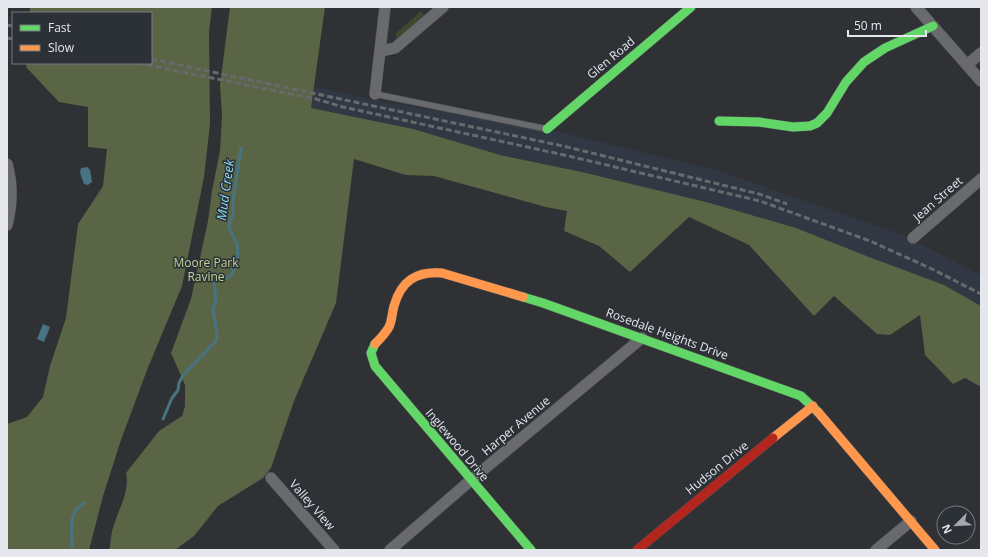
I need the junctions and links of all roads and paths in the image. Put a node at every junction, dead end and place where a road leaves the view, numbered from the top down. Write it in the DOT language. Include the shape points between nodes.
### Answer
graph roads {
  1 [pos="385,7"];
  2 [pos="443,7"];
  3 [pos="691,7"];
  4 [pos="916,7"];
  5 [pos="932,26"];
  6 [pos="381,51"];
  7 [pos="981,53"];
  8 [pos="967,65"];
  9 [pos="981,81"];
  10 [pos="376,94"];
  11 [pos="719,121"];
  12 [pos="547,129"];
  13 [pos="7,164"];
  14 [pos="981,179"];
  15 [pos="7,225"];
  16 [pos="913,238"];
  17 [pos="642,338"];
  18 [pos="370,353"];
  19 [pos="813,406"];
  20 [pos="272,478"];
  21 [pos="471,480"];
  22 [pos="911,521"];
  23 [pos="334,550"];
  24 [pos="390,550"];
  25 [pos="531,550"];
  26 [pos="637,550"];
  27 [pos="876,550"];
  28 [pos="935,550"];
  1 -- 6 [label="street"];
  2 -- 6 [label="street" via="395,48"];
  3 -- 12 [label="street, Glen Road"];
  4 -- 5 [label="street"];
  5 -- 8 [label="street"];
  5 -- 11 [label="street" via="888,45 871,56 855,70 827,114 816,124 802,127"];
  6 -- 10 [label="street"];
  7 -- 8 [label="street"];
  8 -- 9 [label="street"];
  10 -- 12 [label="lane"];
  13 -- 15 [label="street" via="12,201"];
  14 -- 16 [label="street, Jean Street"];
  17 -- 18 [label="street, Rosedale Heights Drive" via="543,303 442,273 425,272 414,276 403,287 394,304 388,328"];
  17 -- 19 [label="street, Rosedale Heights Drive" via="784,389 801,396"];
  17 -- 21 [label="street, Harper Avenue"];
  18 -- 21 [label="street, Inglewood Drive" via="375,366"];
  19 -- 22 [label="street, Rosedale Heights Drive"];
  19 -- 26 [label="street, Hudson Drive"];
  20 -- 23 [label="street, Valley View"];
  21 -- 24 [label="street, Harper Avenue"];
  21 -- 25 [label="street, Inglewood Drive"];
  22 -- 27 [label="street"];
  22 -- 28 [label="street, Rosedale Heights Drive"];
}
